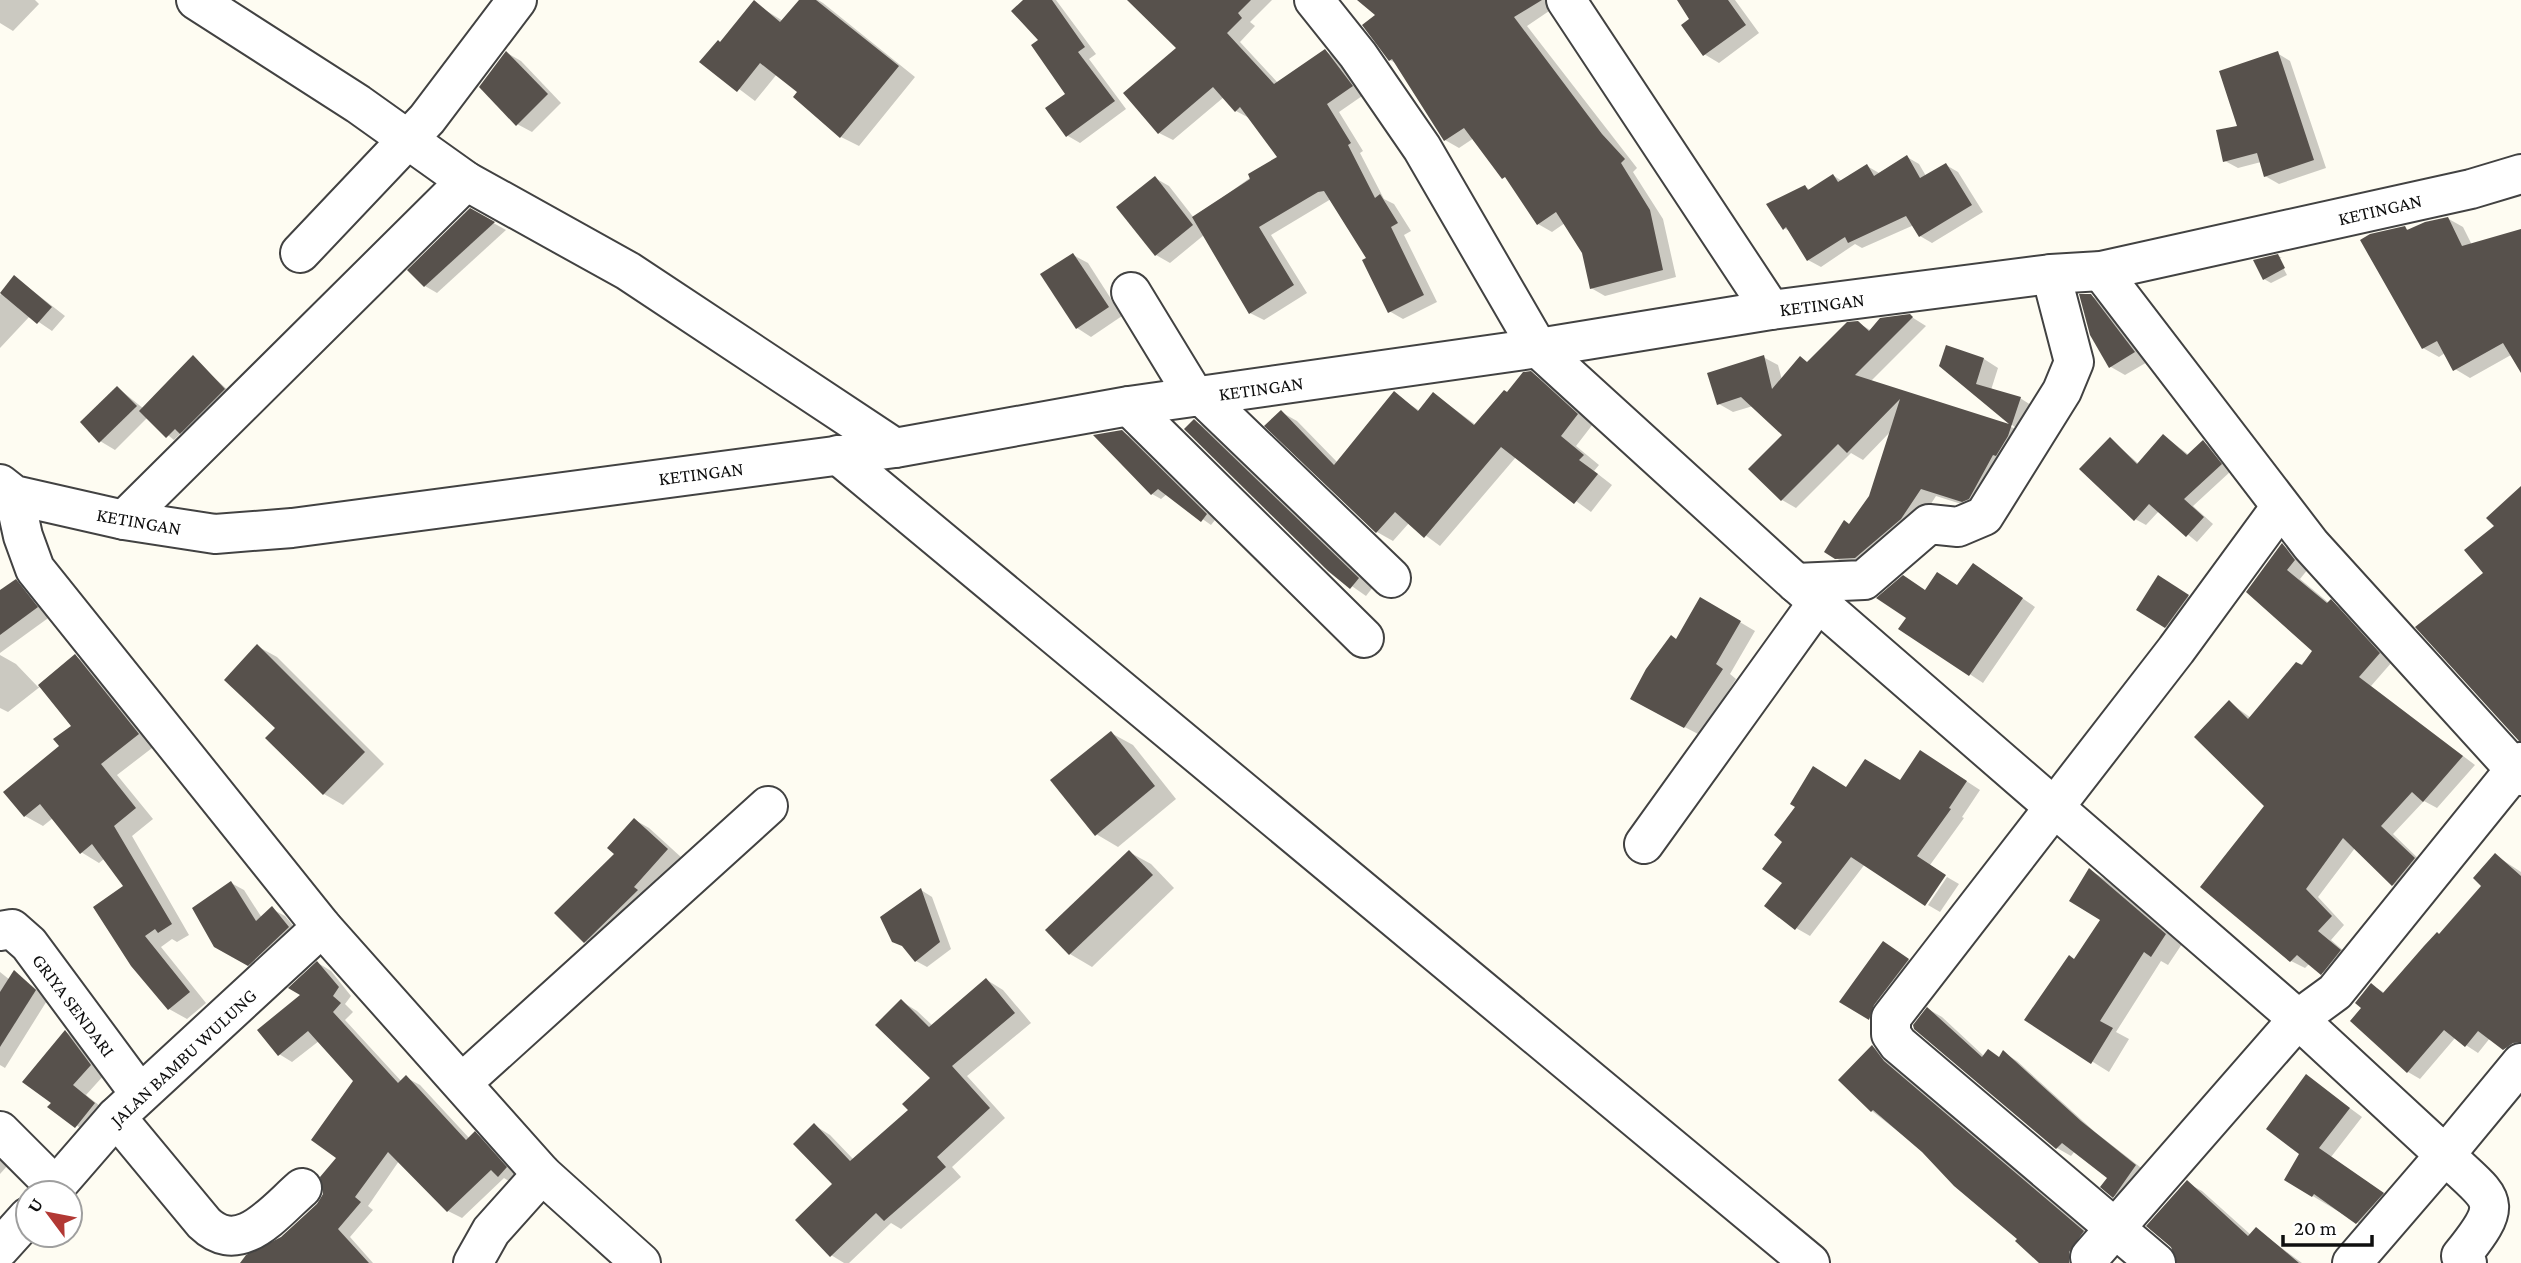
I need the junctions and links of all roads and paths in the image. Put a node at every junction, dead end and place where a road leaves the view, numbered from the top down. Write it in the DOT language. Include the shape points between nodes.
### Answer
graph roads {
  1 [pos="196,0"];
  2 [pos="517,0"];
  3 [pos="1314,0"];
  4 [pos="1566,0"];
  5 [pos="409,140"];
  6 [pos="2521,174"];
  7 [pos="466,181"];
  8 [pos="300,253"];
  9 [pos="2101,271"];
  10 [pos="2051,274"];
  11 [pos="1130,292"];
  12 [pos="1771,310"];
  13 [pos="1538,348"];
  14 [pos="1198,397"];
  15 [pos="1129,406"];
  16 [pos="895,448"];
  17 [pos="838,455"];
  18 [pos="7,489"];
  19 [pos="2280,508"];
  20 [pos="124,520"];
  21 [pos="1391,578"];
  22 [pos="1807,592"];
  23 [pos="1364,638"];
  24 [pos="2519,769"];
  25 [pos="768,806"];
  26 [pos="2056,806"];
  27 [pos="1644,844"];
  28 [pos="322,927"];
  29 [pos="0,931"];
  30 [pos="2298,1019"];
  31 [pos="2521,1063"];
  32 [pos="463,1082"];
  33 [pos="128,1106"];
  34 [pos="0,1131"];
  35 [pos="2445,1155"];
  36 [pos="542,1174"];
  37 [pos="43,1179"];
  38 [pos="63,1179"];
  39 [pos="302,1188"];
  40 [pos="14,1232"];
  41 [pos="2102,1243"];
  42 [pos="0,1248"];
  43 [pos="2461,1261"];
  44 [pos="473,1263"];
  45 [pos="641,1263"];
  46 [pos="1810,1263"];
  47 [pos="2156,1263"];
  48 [pos="2352,1263"];
  1 -- 5 [label="street"];
  2 -- 5 [label="street"];
  3 -- 13 [label="street" via="1422,148"];
  4 -- 12 [label="street"];
  5 -- 7 [label="street"];
  5 -- 8 [label="street"];
  6 -- 9 [label="street, KETINGAN"];
  7 -- 16 [label="street" via="628,271"];
  7 -- 20 [label="street"];
  9 -- 10 [label="street, KETINGAN"];
  9 -- 19 [label="street"];
  10 -- 12 [label="street, KETINGAN"];
  10 -- 22 [label="street" via="2074,362 2062,391 1984,516 1958,527 1929,524 1864,580"];
  11 -- 14 [label="street"];
  12 -- 13 [label="street, KETINGAN"];
  13 -- 14 [label="street, KETINGAN"];
  13 -- 22 [label="street"];
  14 -- 15 [label="street, KETINGAN"];
  14 -- 21 [label="street"];
  15 -- 16 [label="street, KETINGAN"];
  15 -- 23 [label="street"];
  16 -- 17 [label="street, KETINGAN"];
  17 -- 20 [label="street, KETINGAN" via="292,528 215,534"];
  17 -- 46 [label="street"];
  18 -- 20 [label="street, KETINGAN"];
  18 -- 28 [label="street" via="35,569"];
  19 -- 24 [label="street"];
  19 -- 26 [label="street"];
  22 -- 26 [label="street"];
  22 -- 27 [label="street"];
  24 -- 30 [label="street" via="2335,992"];
  25 -- 32 [label="street"];
  26 -- 30 [label="street"];
  26 -- 41 [label="street" via="1889,1026 1898,1044"];
  28 -- 32 [label="street"];
  28 -- 33 [label="street, JALAN BAMBU WULUNG"];
  29 -- 33 [label="street, GRIYA SENDARI" via="12,929 29,944"];
  30 -- 35 [label="street"];
  30 -- 41 [label="street"];
  31 -- 35 [label="street"];
  32 -- 36 [label="street"];
  33 -- 38 [label="street, JALAN BAMBU WULUNG"];
  33 -- 39 [label="street" via="204,1223 221,1235 231,1238 250,1233"];
  34 -- 37 [label="street"];
  35 -- 43 [label="street" via="2489,1197 2491,1212 2485,1226"];
  35 -- 48 [label="street"];
  36 -- 44 [label="street" via="491,1231"];
  36 -- 45 [label="street"];
  40 -- 42 [label="street"];
  41 -- 47 [label="street"];
}
